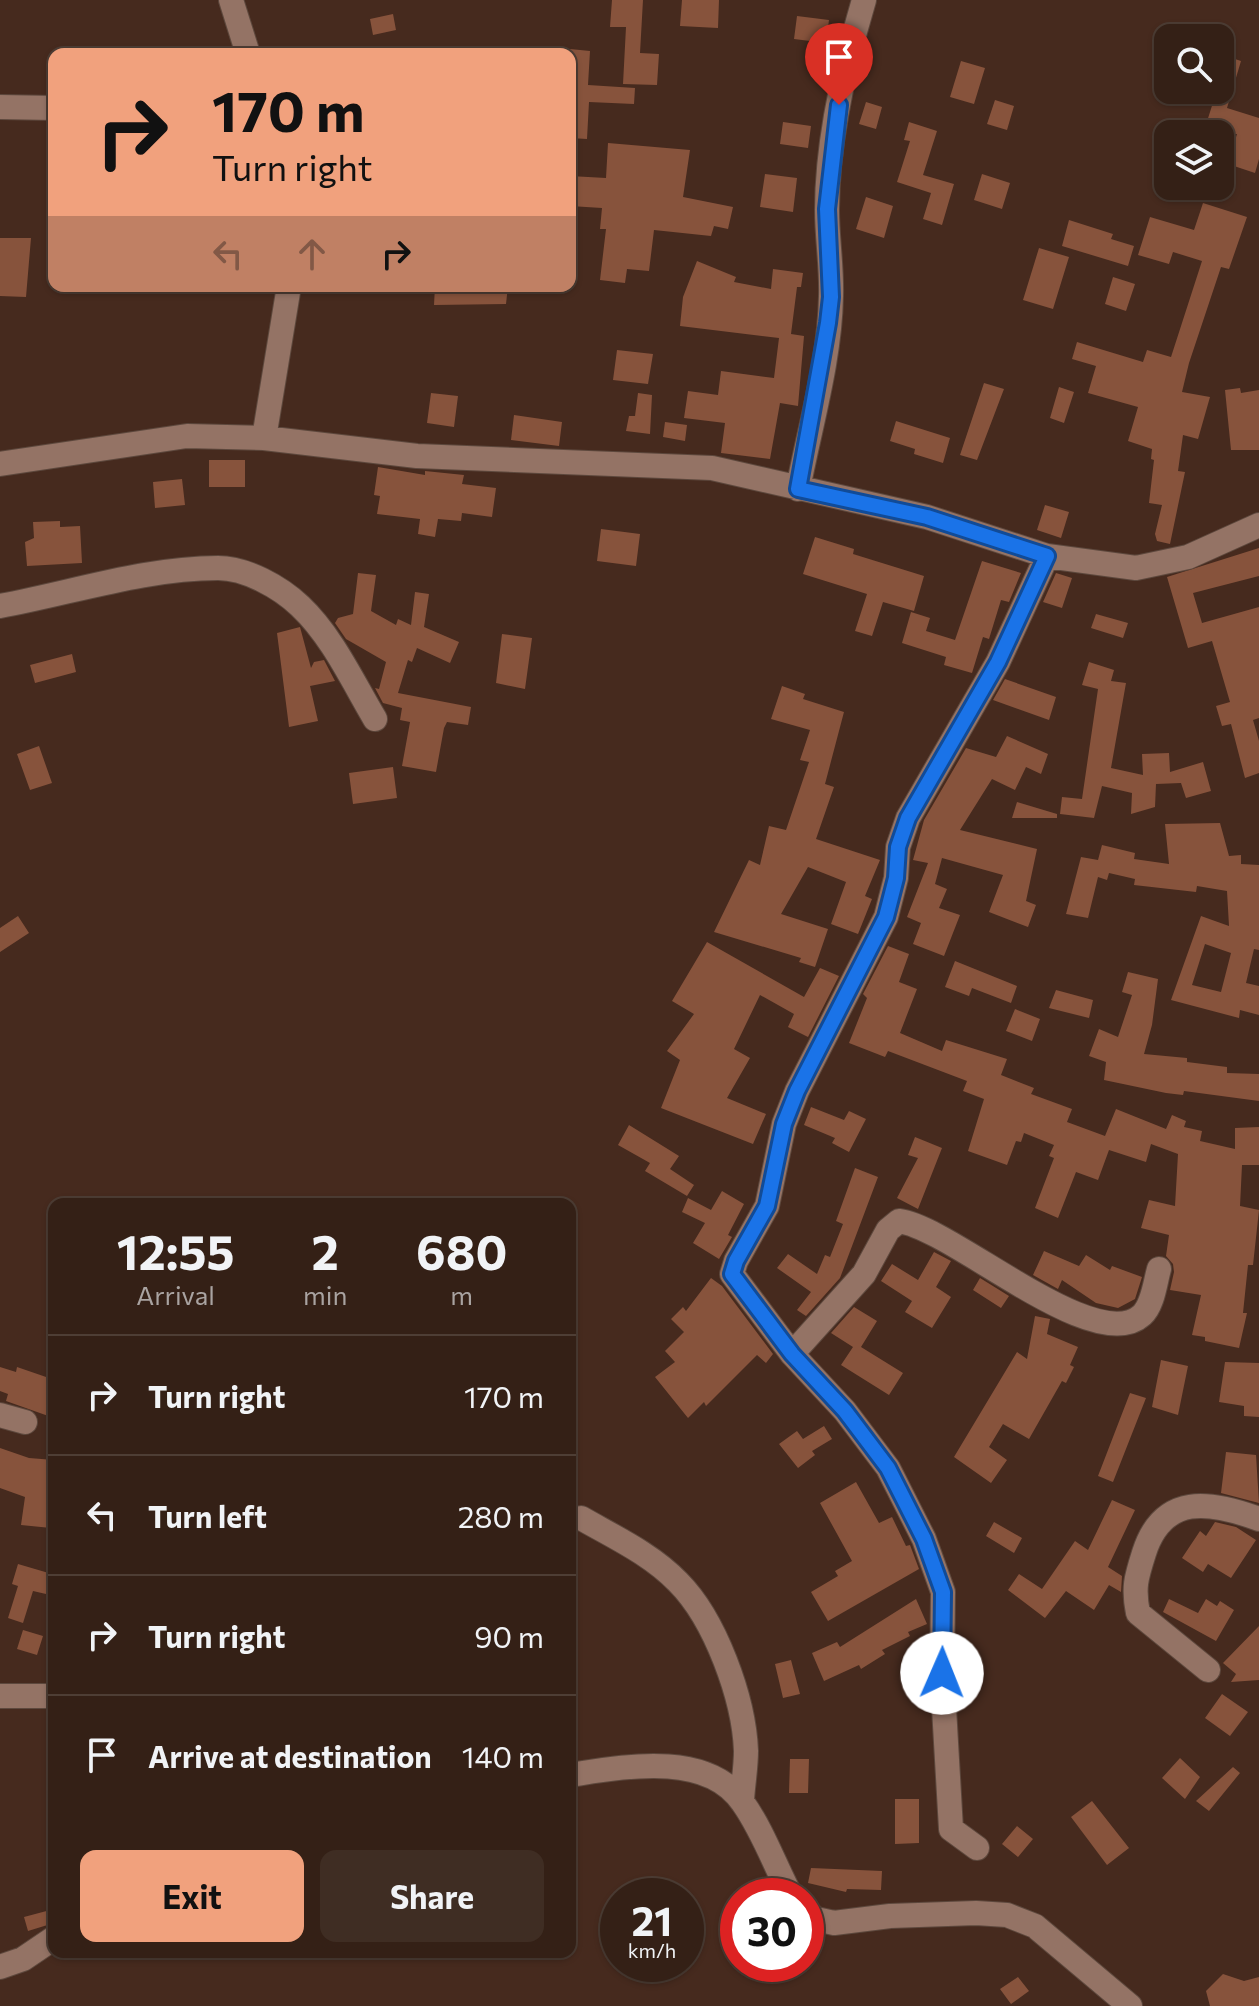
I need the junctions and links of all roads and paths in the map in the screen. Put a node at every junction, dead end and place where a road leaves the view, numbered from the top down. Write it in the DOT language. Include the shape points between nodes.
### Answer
graph roads {
  1 [pos="231,0"];
  2 [pos="864,0"];
  3 [pos="246,48"];
  4 [pos="0,107"];
  5 [pos="48,108"];
  6 [pos="288,292"];
  7 [pos="264,438"];
  8 [pos="0,464"];
  9 [pos="798,489"];
  10 [pos="1259,525"];
  11 [pos="1047,556"];
  12 [pos="0,606"];
  13 [pos="375,719"];
  14 [pos="1159,1269"];
  15 [pos="792,1354"];
  16 [pos="0,1415"];
  17 [pos="25,1422"];
  18 [pos="581,1518"];
  19 [pos="1259,1519"];
  20 [pos="1208,1670"];
  21 [pos="0,1696"];
  22 [pos="48,1696"];
  23 [pos="576,1774"];
  24 [pos="742,1800"];
  25 [pos="977,1848"];
  26 [pos="782,1878"];
  27 [pos="824,1921"];
  28 [pos="48,1942"];
  29 [pos="0,1967"];
  30 [pos="1130,2006"];
  1 -- 3 [label="street"];
  2 -- 9 [label="street" via="835,129 827,209 831,297"];
  4 -- 5 [label="street"];
  6 -- 7 [label="street"];
  7 -- 8 [label="street" via="187,436"];
  7 -- 9 [label="street" via="417,456 712,468"];
  9 -- 11 [label="street" via="927,517"];
  10 -- 11 [label="street" via="1188,557 1136,568"];
  11 -- 15 [label="street" via="998,662 908,818 886,917 797,1091 784,1124 767,1206 736,1261 732,1274"];
  12 -- 13 [label="street" via="143,576 220,568 250,575 300,606 320,629"];
  14 -- 15 [label="street" via="1142,1315 1125,1323 1093,1319 1050,1304 935,1233 899,1221 888,1230 864,1274"];
  15 -- 25 [label="street" via="888,1468 924,1539 943,1592 951,1829"];
  16 -- 17 [label="street"];
  18 -- 24 [label="street" via="645,1554 678,1581 701,1610 738,1705 746,1750"];
  19 -- 20 [label="street" via="1221,1505 1177,1508 1150,1533 1133,1588 1138,1613"];
  21 -- 22 [label="street"];
  23 -- 24 [label="street" via="633,1766 685,1769 716,1779"];
  24 -- 26 [label="street"];
  27 -- 30 [label="street" via="1007,1915 1035,1926"];
  28 -- 29 [label="street"];
}
